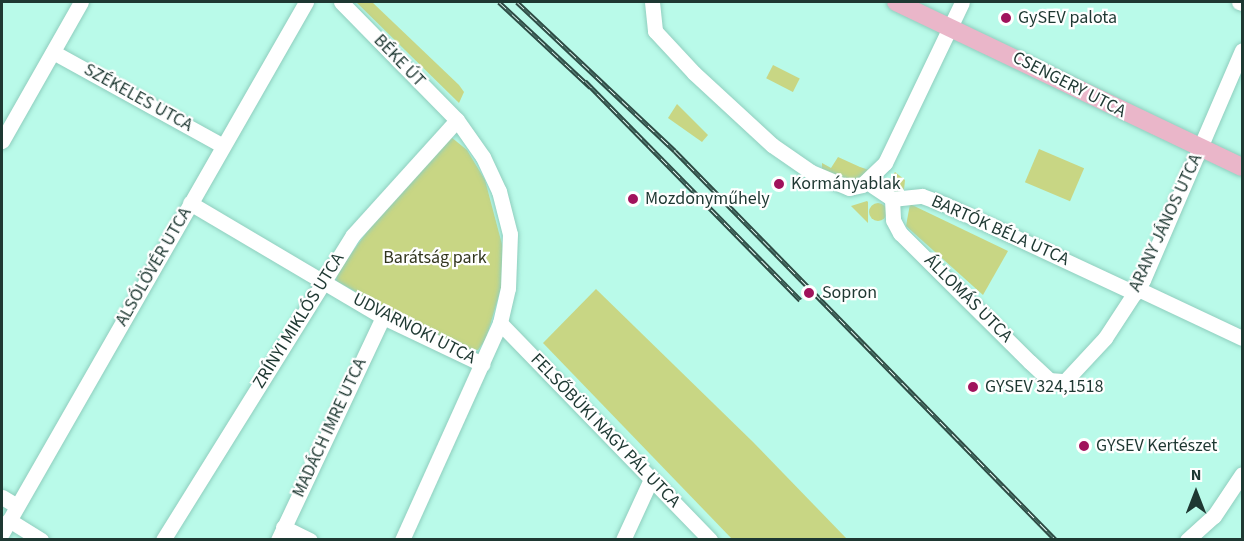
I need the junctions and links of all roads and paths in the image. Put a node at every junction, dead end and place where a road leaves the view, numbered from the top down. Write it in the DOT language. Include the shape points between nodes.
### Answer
graph roads {
  1 [pos="81,2"];
  2 [pos="306,2"];
  3 [pos="341,2"];
  4 [pos="896,2"];
  5 [pos="962,2"];
  6 [pos="651,8"];
  7 [pos="950,26"];
  8 [pos="1242,50"];
  9 [pos="53,52"];
  10 [pos="8,115"];
  11 [pos="457,120"];
  12 [pos="2,141"];
  13 [pos="223,146"];
  14 [pos="1200,148"];
  15 [pos="1242,167"];
  16 [pos="870,182"];
  17 [pos="892,199"];
  18 [pos="190,203"];
  19 [pos="322,281"];
  20 [pos="1137,291"];
  21 [pos="382,317"];
  22 [pos="500,323"];
  23 [pos="1242,338"];
  24 [pos="482,364"];
  25 [pos="1065,381"];
  26 [pos="1242,474"];
  27 [pos="651,479"];
  28 [pos="2,497"];
  29 [pos="17,506"];
  30 [pos="5,526"];
  31 [pos="280,534"];
  32 [pos="42,540"];
  33 [pos="163,540"];
  34 [pos="310,540"];
  35 [pos="402,540"];
  36 [pos="623,540"];
  37 [pos="710,540"];
  38 [pos="1187,540"];
  1 -- 9 [label="street"];
  2 -- 13 [label="street, ALSÓLÖVÉR UTCA"];
  3 -- 11 [label="street, BÉKE ÚT"];
  4 -- 7 [label="main road, CSENGERY UTCA"];
  5 -- 7 [label="street"];
  6 -- 16 [label="street" via="655,31 664,43 782,152 833,184 849,188"];
  7 -- 14 [label="main road, CSENGERY UTCA"];
  7 -- 16 [label="street" via="885,163"];
  8 -- 14 [label="street, ARANY JÁNOS UTCA"];
  9 -- 10 [label="street"];
  9 -- 13 [label="street, SZÉKELES UTCA"];
  10 -- 12 [label="street"];
  11 -- 19 [label="street, ZRÍNYI MIKLÓS UTCA" via="367,216"];
  11 -- 22 [label="street" via="483,157 499,191 508,225 510,263"];
  13 -- 18 [label="street, ALSÓLÖVÉR UTCA"];
  14 -- 15 [label="main road, CSENGERY UTCA"];
  14 -- 20 [label="street, ARANY JÁNOS UTCA"];
  16 -- 17 [label="street"];
  17 -- 20 [label="street, BARTÓK BÉLA UTCA" via="922,196 944,204"];
  17 -- 25 [label="street, ÁLLOMÁS UTCA" via="893,220 900,233 1049,380"];
  18 -- 19 [label="street, UDVARNOKI UTCA"];
  18 -- 29 [label="street, ALSÓLÖVÉR UTCA"];
  19 -- 21 [label="street, UDVARNOKI UTCA"];
  19 -- 33 [label="street, ZRÍNYI MIKLÓS UTCA"];
  20 -- 23 [label="street, BARTÓK BÉLA UTCA"];
  20 -- 25 [label="street, ARANY JÁNOS UTCA" via="1105,338"];
  21 -- 24 [label="street, UDVARNOKI UTCA"];
  21 -- 31 [label="street, MADÁCH IMRE UTCA"];
  22 -- 24 [label="street"];
  22 -- 27 [label="street, FELSŐBÜKI NAGY PÁL UTCA"];
  24 -- 35 [label="street"];
  26 -- 38 [label="street" via="1214,516"];
  27 -- 36 [label="street"];
  27 -- 37 [label="street, FELSŐBÜKI NAGY PÁL UTCA"];
  28 -- 29 [label="street"];
  29 -- 30 [label="street, ALSÓLÖVÉR UTCA"];
  30 -- 32 [label="street"];
  31 -- 34 [label="street"];
}
